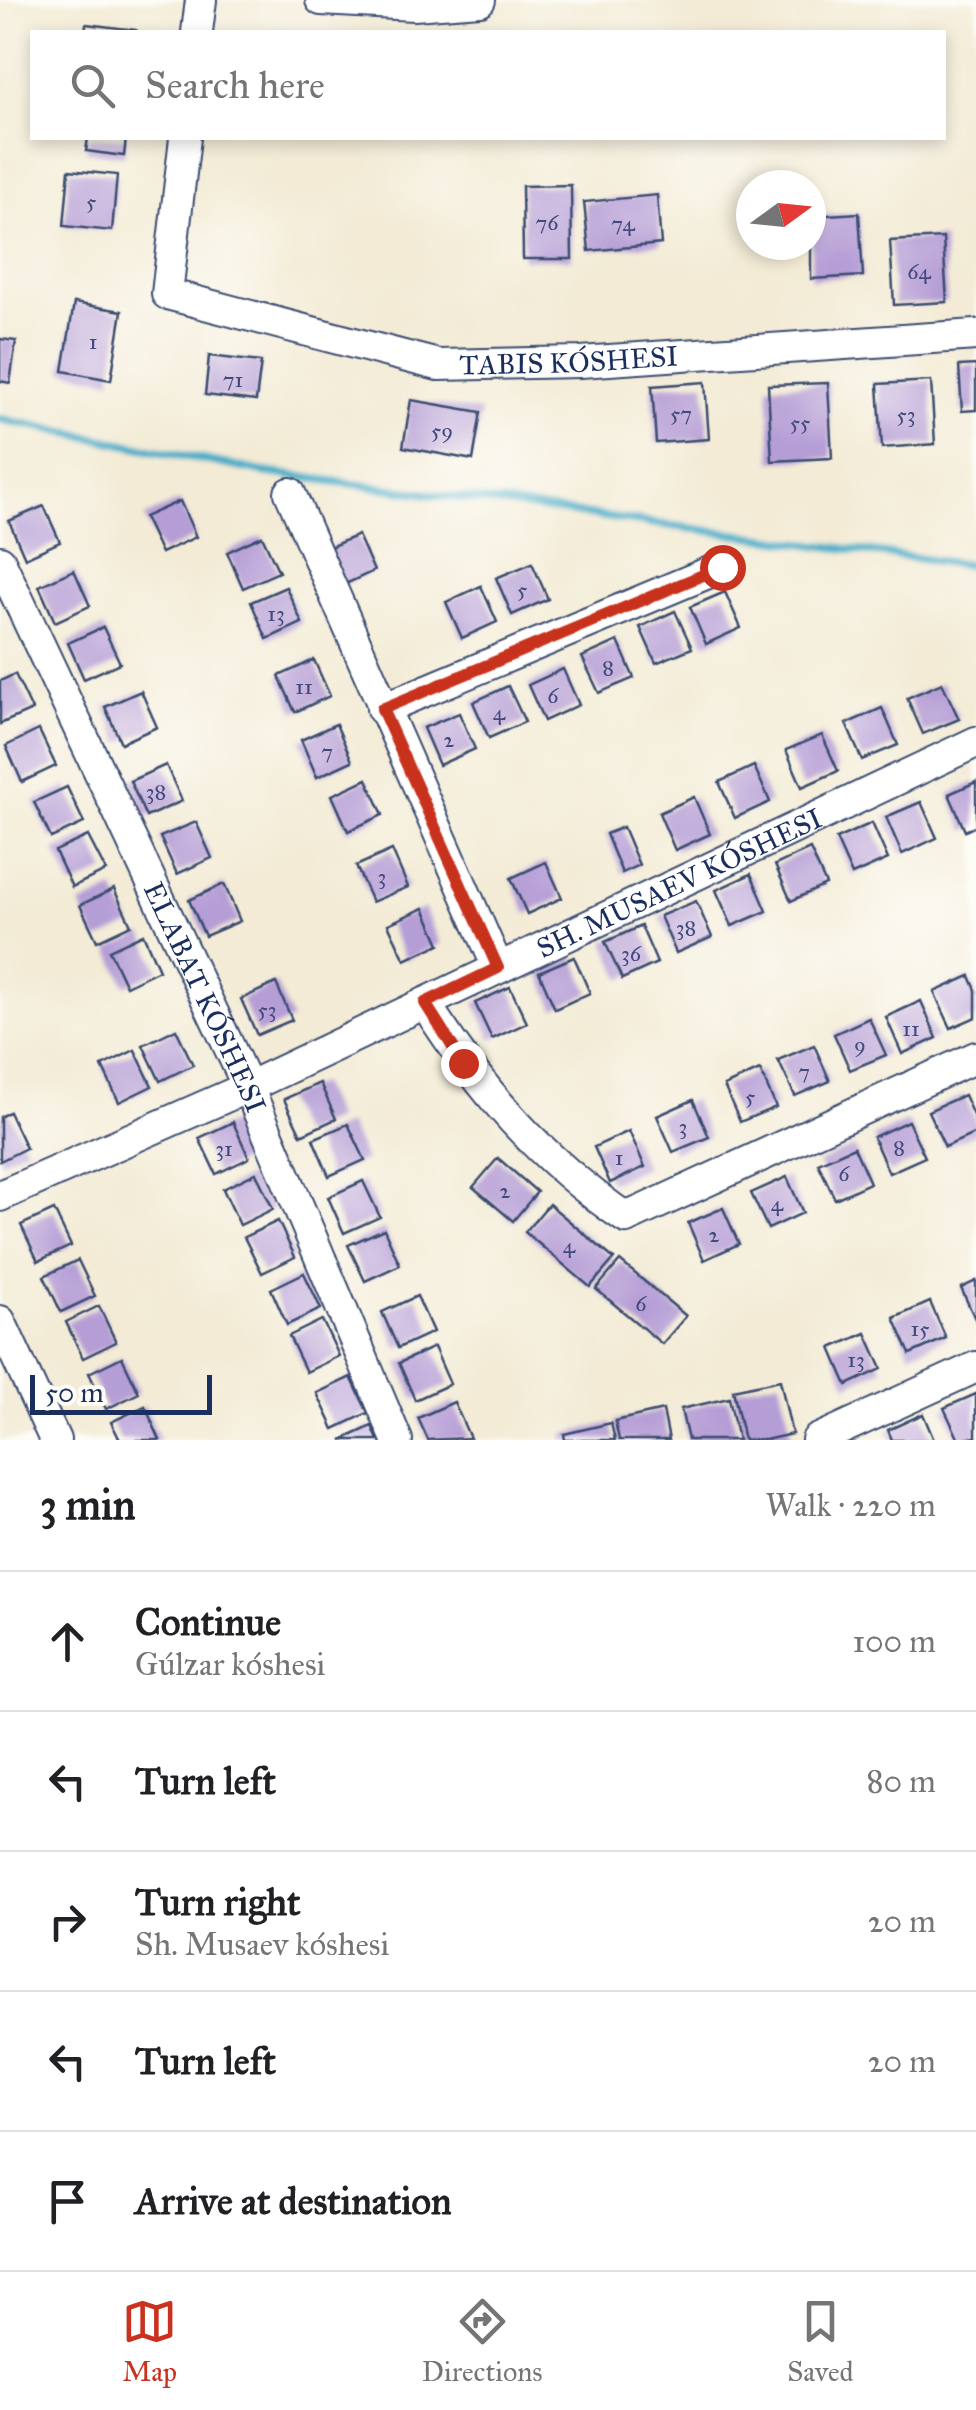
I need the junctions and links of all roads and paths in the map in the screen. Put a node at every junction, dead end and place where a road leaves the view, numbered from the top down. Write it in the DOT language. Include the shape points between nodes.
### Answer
graph roads {
  1 [pos="201,0"];
  2 [pos="321,0"];
  3 [pos="480,0"];
  4 [pos="197,30"];
  5 [pos="185,140"];
  6 [pos="976,335"];
  7 [pos="290,493"];
  8 [pos="0,560"];
  9 [pos="722,567"];
  10 [pos="382,709"];
  11 [pos="976,742"];
  12 [pos="498,968"];
  13 [pos="425,1003"];
  14 [pos="976,1057"];
  15 [pos="248,1087"];
  16 [pos="0,1196"];
  17 [pos="0,1321"];
  18 [pos="976,1367"];
  19 [pos="55,1440"];
  20 [pos="397,1440"];
  21 [pos="817,1440"];
  1 -- 4 [label="street"];
  2 -- 3 [label="street"];
  5 -- 6 [label="street" via="167,294 438,365"];
  7 -- 10 [label="street"];
  8 -- 15 [label="street, ELABAT KÓSHESI"];
  9 -- 10 [label="street"];
  10 -- 12 [label="street"];
  11 -- 12 [label="street, SH. MUSAEV KÓSHESI"];
  12 -- 13 [label="street, SH. MUSAEV KÓSHESI"];
  13 -- 14 [label="street" via="510,1119 578,1185 626,1218"];
  13 -- 15 [label="street, SH. MUSAEV KÓSHESI"];
  15 -- 16 [label="street, SH. MUSAEV KÓSHESI"];
  15 -- 20 [label="street, ELABAT KÓSHESI"];
  17 -- 19 [label="street"];
  18 -- 21 [label="street"];
}
